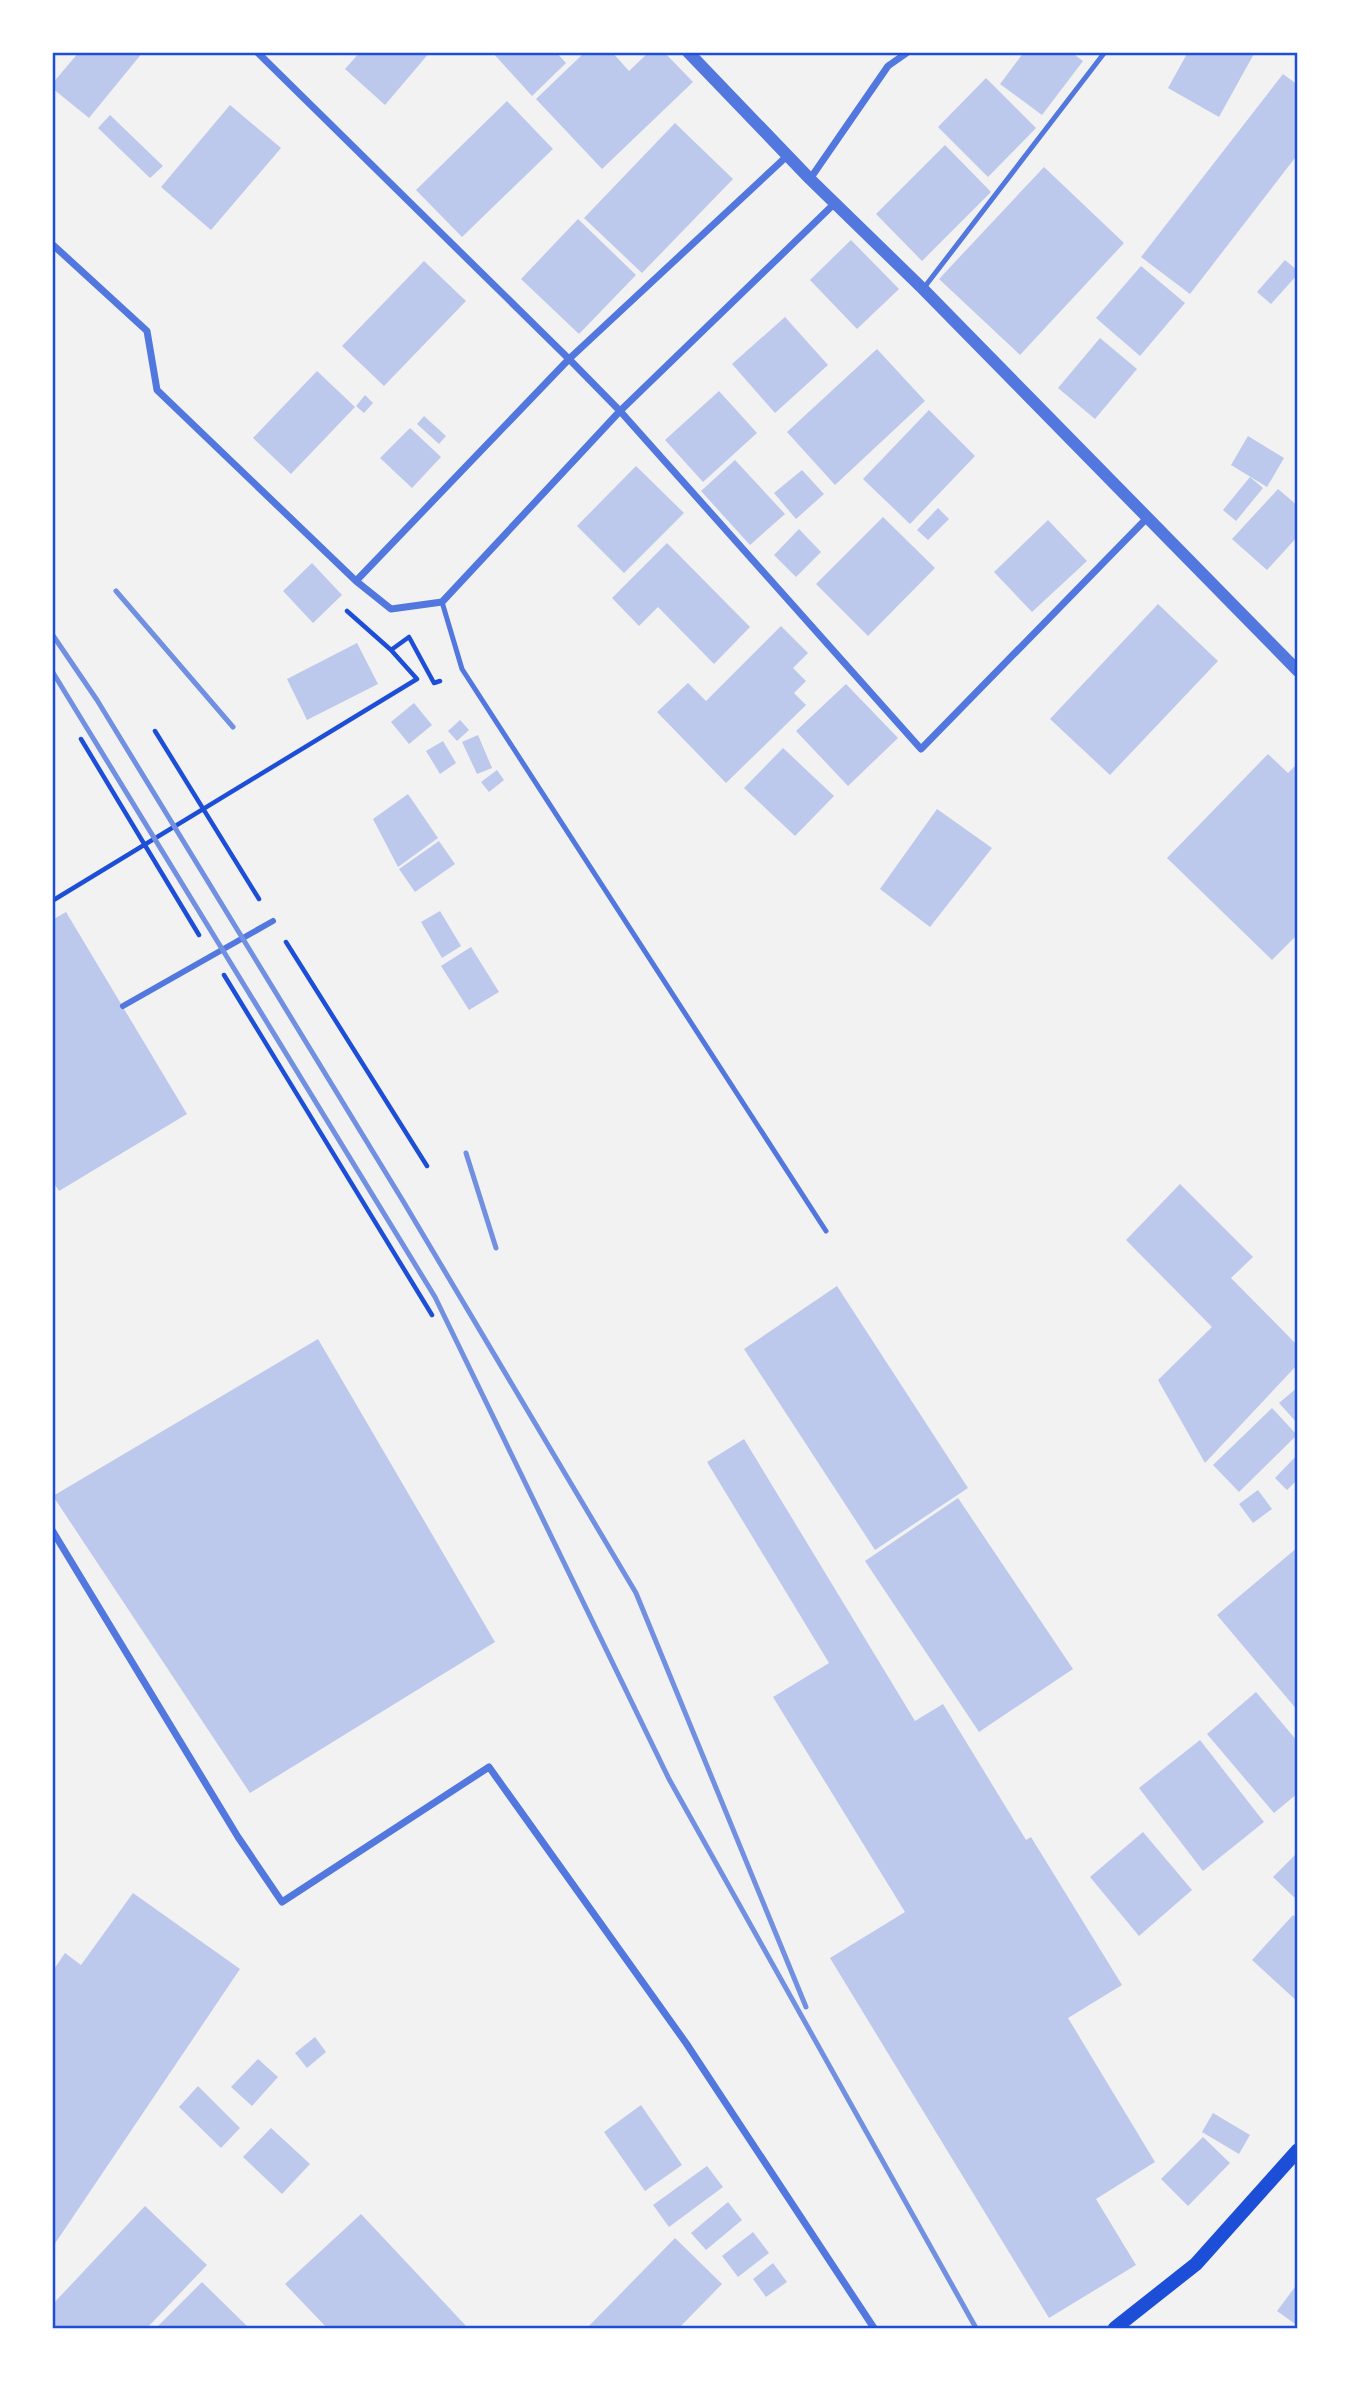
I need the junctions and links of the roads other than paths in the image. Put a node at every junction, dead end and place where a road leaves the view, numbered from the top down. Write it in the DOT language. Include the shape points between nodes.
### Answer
graph roads {
  1 [pos="257,52"];
  2 [pos="688,52"];
  3 [pos="908,52"];
  4 [pos="1105,52"];
  5 [pos="787,156"];
  6 [pos="810,179"];
  7 [pos="834,204"];
  8 [pos="52,244"];
  9 [pos="923,289"];
  10 [pos="569,359"];
  11 [pos="620,411"];
  12 [pos="1147,518"];
  13 [pos="356,581"];
  14 [pos="442,601"];
  15 [pos="1297,671"];
  16 [pos="273,921"];
  17 [pos="123,1006"];
  18 [pos="826,1231"];
  19 [pos="52,1530"];
  20 [pos="1297,2150"];
  21 [pos="874,2329"];
  22 [pos="1115,2329"];
  1 -- 10 [label="street"];
  2 -- 5 [label="street"];
  3 -- 6 [label="street" via="888,66"];
  4 -- 9 [label="lane"];
  5 -- 6 [label="street"];
  5 -- 10 [label="street"];
  6 -- 7 [label="street"];
  7 -- 9 [label="street"];
  7 -- 11 [label="street"];
  8 -- 13 [label="street" via="147,331 157,390"];
  9 -- 12 [label="street"];
  10 -- 11 [label="street"];
  10 -- 13 [label="street"];
  11 -- 12 [label="street" via="921,749"];
  11 -- 14 [label="street"];
  12 -- 15 [label="street"];
  13 -- 14 [label="street" via="391,610"];
  14 -- 18 [label="lane" via="462,669"];
  16 -- 17 [label="street"];
  19 -- 21 [label="street" via="282,1902 489,1768 686,2043"];
  20 -- 22 [label="main road" via="1196,2263"];
}
